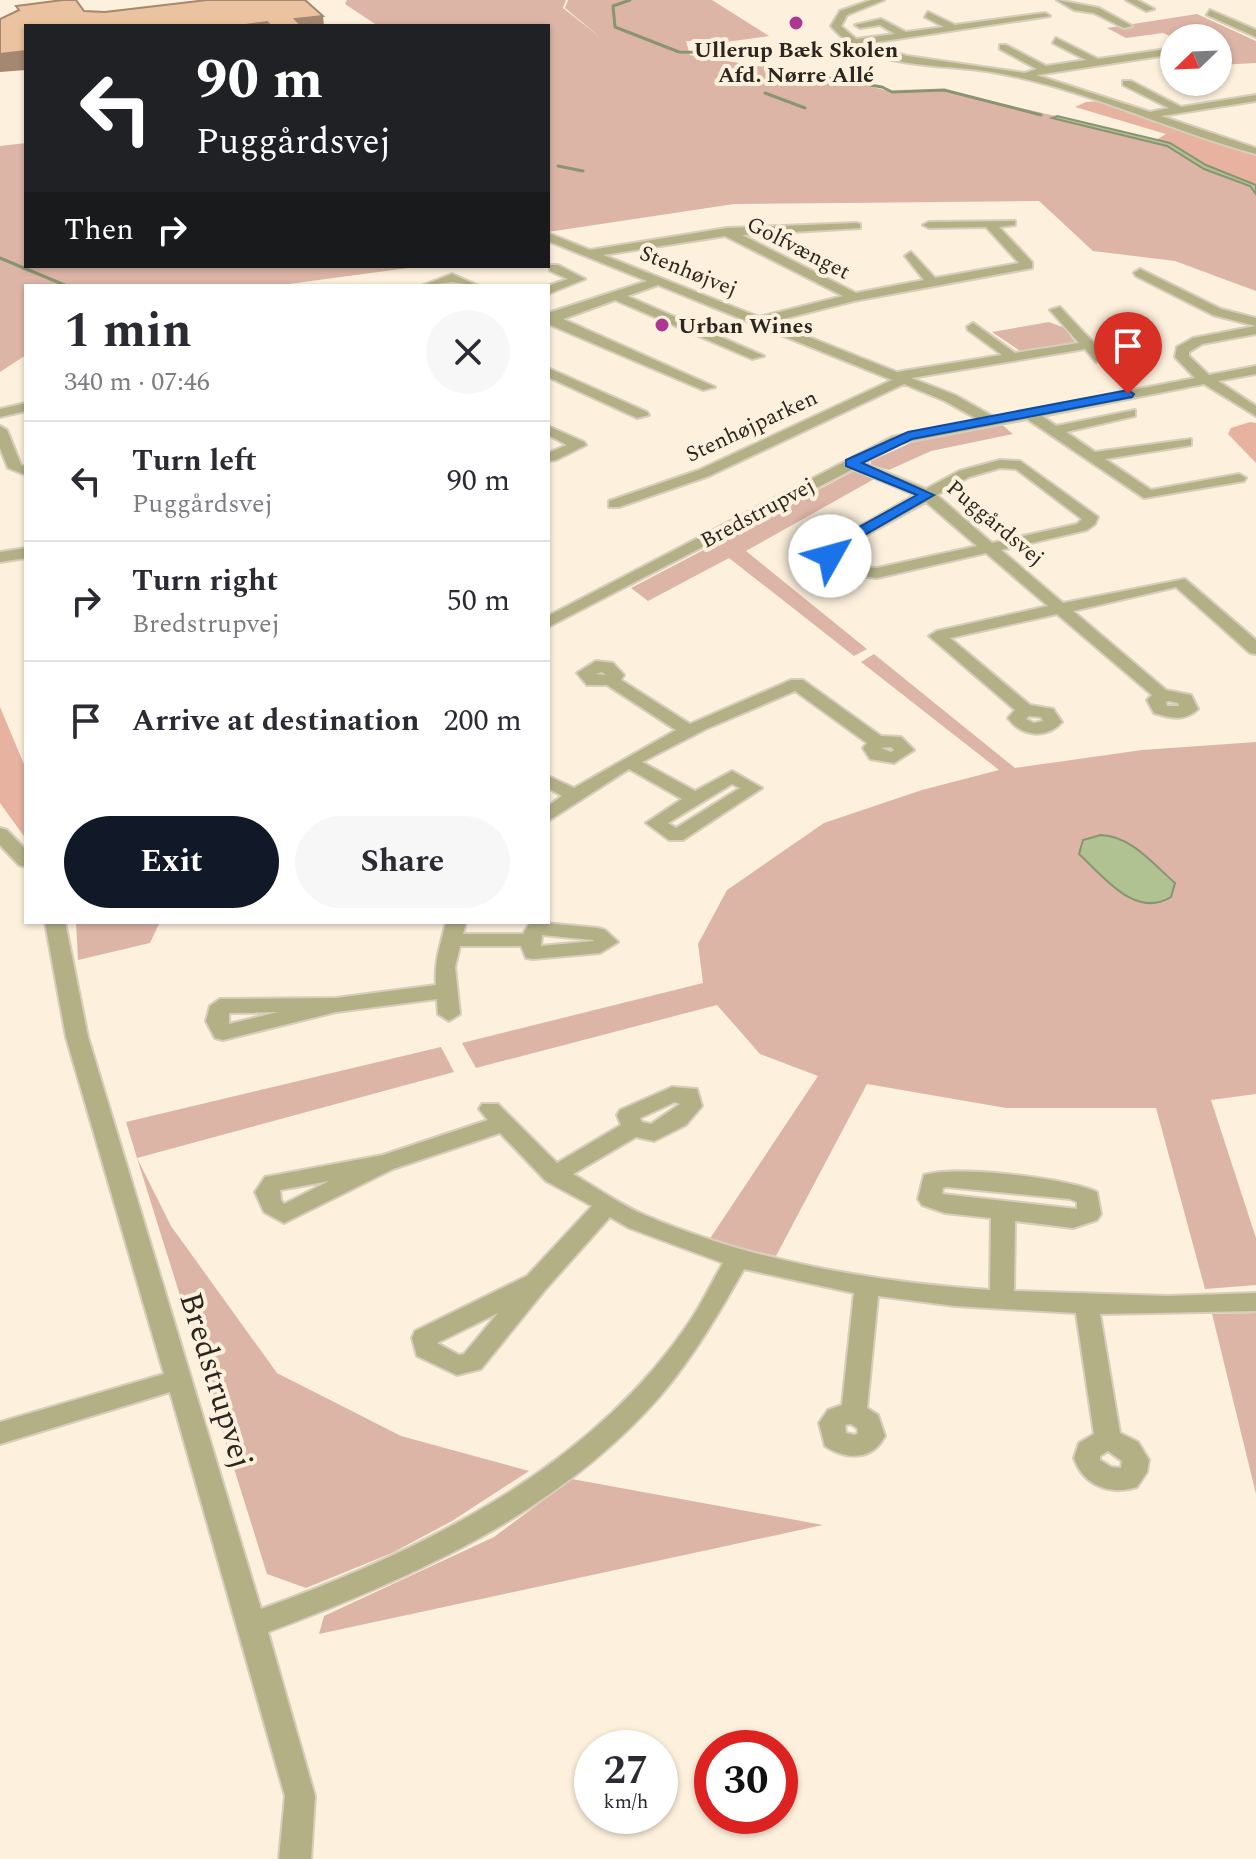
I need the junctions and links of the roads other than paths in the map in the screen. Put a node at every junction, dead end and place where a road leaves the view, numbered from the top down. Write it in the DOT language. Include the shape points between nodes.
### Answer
graph roads {
  1 [pos="880,0"];
  2 [pos="1061,0"];
  3 [pos="1132,1"];
  4 [pos="1152,4"];
  5 [pos="1021,7"];
  6 [pos="1003,9"];
  7 [pos="1210,13"];
  8 [pos="928,15"];
  9 [pos="1023,19"];
  10 [pos="860,25"];
  11 [pos="1127,26"];
  12 [pos="953,28"];
  13 [pos="1256,34"];
  14 [pos="904,35"];
  15 [pos="1056,41"];
  16 [pos="851,42"];
  17 [pos="1003,47"];
  18 [pos="1160,53"];
  19 [pos="1097,62"];
  20 [pos="1045,69"];
  21 [pos="1028,75"];
  22 [pos="1127,83"];
  23 [pos="1256,98"];
  24 [pos="1178,109"];
  25 [pos="1151,115"];
  26 [pos="1256,151"];
  27 [pos="1011,223"];
  28 [pos="990,224"];
  29 [pos="929,225"];
  30 [pos="727,232"];
  31 [pos="550,238"];
  32 [pos="868,238"];
  33 [pos="589,253"];
  34 [pos="911,256"];
  35 [pos="554,268"];
  36 [pos="1140,273"];
  37 [pos="658,281"];
  38 [pos="932,283"];
  39 [pos="433,284"];
  40 [pos="468,284"];
  41 [pos="550,289"];
  42 [pos="615,296"];
  43 [pos="854,297"];
  44 [pos="1056,310"];
  45 [pos="550,319"];
  46 [pos="550,319"];
  47 [pos="758,321"];
  48 [pos="1256,322"];
  49 [pos="973,327"];
  50 [pos="1256,330"];
  51 [pos="1088,345"];
  52 [pos="757,356"];
  53 [pos="1014,358"];
  54 [pos="1101,359"];
  55 [pos="1256,370"];
  56 [pos="550,373"];
  57 [pos="900,377"];
  58 [pos="1205,379"];
  59 [pos="708,387"];
  60 [pos="24,407"];
  61 [pos="1256,412"];
  62 [pos="0,413"];
  63 [pos="1028,413"];
  64 [pos="1130,413"];
  65 [pos="642,415"];
  66 [pos="990,420"];
  67 [pos="0,430"];
  68 [pos="550,431"];
  69 [pos="1053,431"];
  70 [pos="1186,442"];
  71 [pos="551,457"];
  72 [pos="1092,457"];
  73 [pos="851,463"];
  74 [pos="24,470"];
  75 [pos="1239,478"];
  76 [pos="927,495"];
  77 [pos="614,504"];
  78 [pos="991,548"];
  79 [pos="24,553"];
  80 [pos="0,557"];
  81 [pos="1061,607"];
  82 [pos="550,621"];
  83 [pos="1256,649"];
  84 [pos="610,680"];
  85 [pos="1163,696"];
  86 [pos="1025,710"];
  87 [pos="689,731"];
  88 [pos="877,742"];
  89 [pos="629,762"];
  90 [pos="550,782"];
  91 [pos="574,795"];
  92 [pos="695,799"];
  93 [pos="550,813"];
  94 [pos="0,834"];
  95 [pos="24,859"];
  96 [pos="55,924"];
  97 [pos="453,931"];
  98 [pos="529,940"];
  99 [pos="445,991"];
  100 [pos="336,1005"];
  101 [pos="449,1014"];
  102 [pos="633,1128"];
  103 [pos="385,1163"];
  104 [pos="554,1175"];
  105 [pos="605,1207"];
  106 [pos="1003,1211"];
  107 [pos="737,1260"];
  108 [pos="536,1283"];
  109 [pos="867,1283"];
  110 [pos="1002,1299"];
  111 [pos="1086,1302"];
  112 [pos="1256,1302"];
  113 [pos="180,1379"];
  114 [pos="854,1413"];
  115 [pos="0,1433"];
  116 [pos="1108,1440"];
  117 [pos="252,1625"];
  118 [pos="295,1859"];
  1 -- 16 [label="street" via="855,7 837,20 840,34"];
  2 -- 11 [label="street"];
  3 -- 4 [label="street"];
  5 -- 9 [label="street" via="1043,16"];
  6 -- 9 [label="street"];
  7 -- 13 [label="street"];
  8 -- 12 [label="street"];
  9 -- 12 [label="street"];
  10 -- 14 [label="street" via="881,22"];
  12 -- 14 [label="street"];
  14 -- 16 [label="street"];
  15 -- 19 [label="street"];
  16 -- 21 [label="street" via="899,56"];
  17 -- 20 [label="street"];
  18 -- 19 [label="street"];
  19 -- 20 [label="street"];
  20 -- 21 [label="street"];
  21 -- 25 [label="street"];
  22 -- 24 [label="street"];
  23 -- 24 [label="street"];
  24 -- 25 [label="street"];
  25 -- 26 [label="street"];
  27 -- 28 [label="street"];
  28 -- 29 [label="street"];
  28 -- 38 [label="street, Golfvænget" via="1028,265"];
  30 -- 32 [label="street, Golfvænget" via="854,223"];
  30 -- 33 [label="street, Golfvænget"];
  30 -- 43 [label="street, Golfvænget"];
  31 -- 33 [label="street, Stenhøjvej"];
  33 -- 37 [label="street, Stenhøjvej"];
  34 -- 38 [label="street"];
  35 -- 41 [label="street" via="579,279"];
  36 -- 48 [label="street" via="1209,308"];
  37 -- 42 [label="street"];
  37 -- 47 [label="street, Stenhøjvej"];
  38 -- 43 [label="street, Golfvænget"];
  39 -- 40 [label="street" via="452,278"];
  42 -- 45 [label="street"];
  42 -- 52 [label="street"];
  43 -- 47 [label="street, Golfvænget"];
  44 -- 51 [label="street"];
  46 -- 59 [label="street"];
  47 -- 57 [label="street, Stenhøjvej"];
  49 -- 53 [label="street"];
  50 -- 58 [label="street" via="1198,341 1182,350 1185,362"];
  51 -- 53 [label="street, Stenhøjparken"];
  51 -- 54 [label="street"];
  53 -- 57 [label="street, Stenhøjparken" via="956,363"];
  55 -- 58 [label="street, Bredstrupvej"];
  56 -- 65 [label="street"];
  57 -- 66 [label="street, Stenhøjvej"];
  57 -- 77 [label="street, Stenhøjparken" via="704,473"];
  58 -- 61 [label="street"];
  58 -- 63 [label="street, Bredstrupvej"];
  60 -- 62 [label="street"];
  63 -- 66 [label="street, Bredstrupvej"];
  63 -- 69 [label="street"];
  64 -- 69 [label="street"];
  66 -- 73 [label="street, Bredstrupvej" via="897,440"];
  67 -- 74 [label="street" via="15,468"];
  68 -- 71 [label="street" via="579,445"];
  69 -- 72 [label="street"];
  70 -- 72 [label="street"];
  72 -- 75 [label="street" via="1149,495"];
  73 -- 76 [label="street, Puggårdsvej"];
  73 -- 82 [label="street, Bredstrupvej"];
  76 -- 78 [label="street, Puggårdsvej"];
  76 -- 78 [label="street" via="830,549 830,556 846,571 860,575"];
  76 -- 78 [label="street" via="975,470 1020,465 1090,517 1082,527"];
  78 -- 81 [label="street, Puggårdsvej"];
  79 -- 80 [label="street"];
  81 -- 83 [label="street" via="1179,582"];
  81 -- 85 [label="street, Puggårdsvej"];
  81 -- 86 [label="street" via="937,636"];
  84 -- 87 [label="street"];
  87 -- 88 [label="street" via="797,684"];
  87 -- 89 [label="street"];
  89 -- 91 [label="street"];
  89 -- 92 [label="street"];
  90 -- 91 [label="street"];
  91 -- 93 [label="street"];
  94 -- 95 [label="street"];
  96 -- 113 [label="street, Bredstrupvej" via="77,1037"];
  97 -- 98 [label="street"];
  97 -- 99 [label="street"];
  99 -- 100 [label="street"];
  99 -- 101 [label="street"];
  102 -- 104 [label="street"];
  103 -- 104 [label="street" via="496,1116"];
  104 -- 105 [label="street"];
  105 -- 107 [label="street"];
  105 -- 108 [label="street"];
  106 -- 106 [label="street" via="930,1199 932,1181 1074,1191 1089,1198 1089,1214 1073,1219"];
  106 -- 110 [label="street"];
  107 -- 109 [label="street"];
  107 -- 117 [label="street" via="702,1321 645,1394 541,1485 408,1565"];
  109 -- 110 [label="street"];
  109 -- 114 [label="street"];
  110 -- 111 [label="street"];
  111 -- 112 [label="street"];
  111 -- 116 [label="street"];
  113 -- 115 [label="street"];
  113 -- 117 [label="street, Bredstrupvej"];
  117 -- 118 [label="street, Bredstrupvej" via="300,1796"];
}
